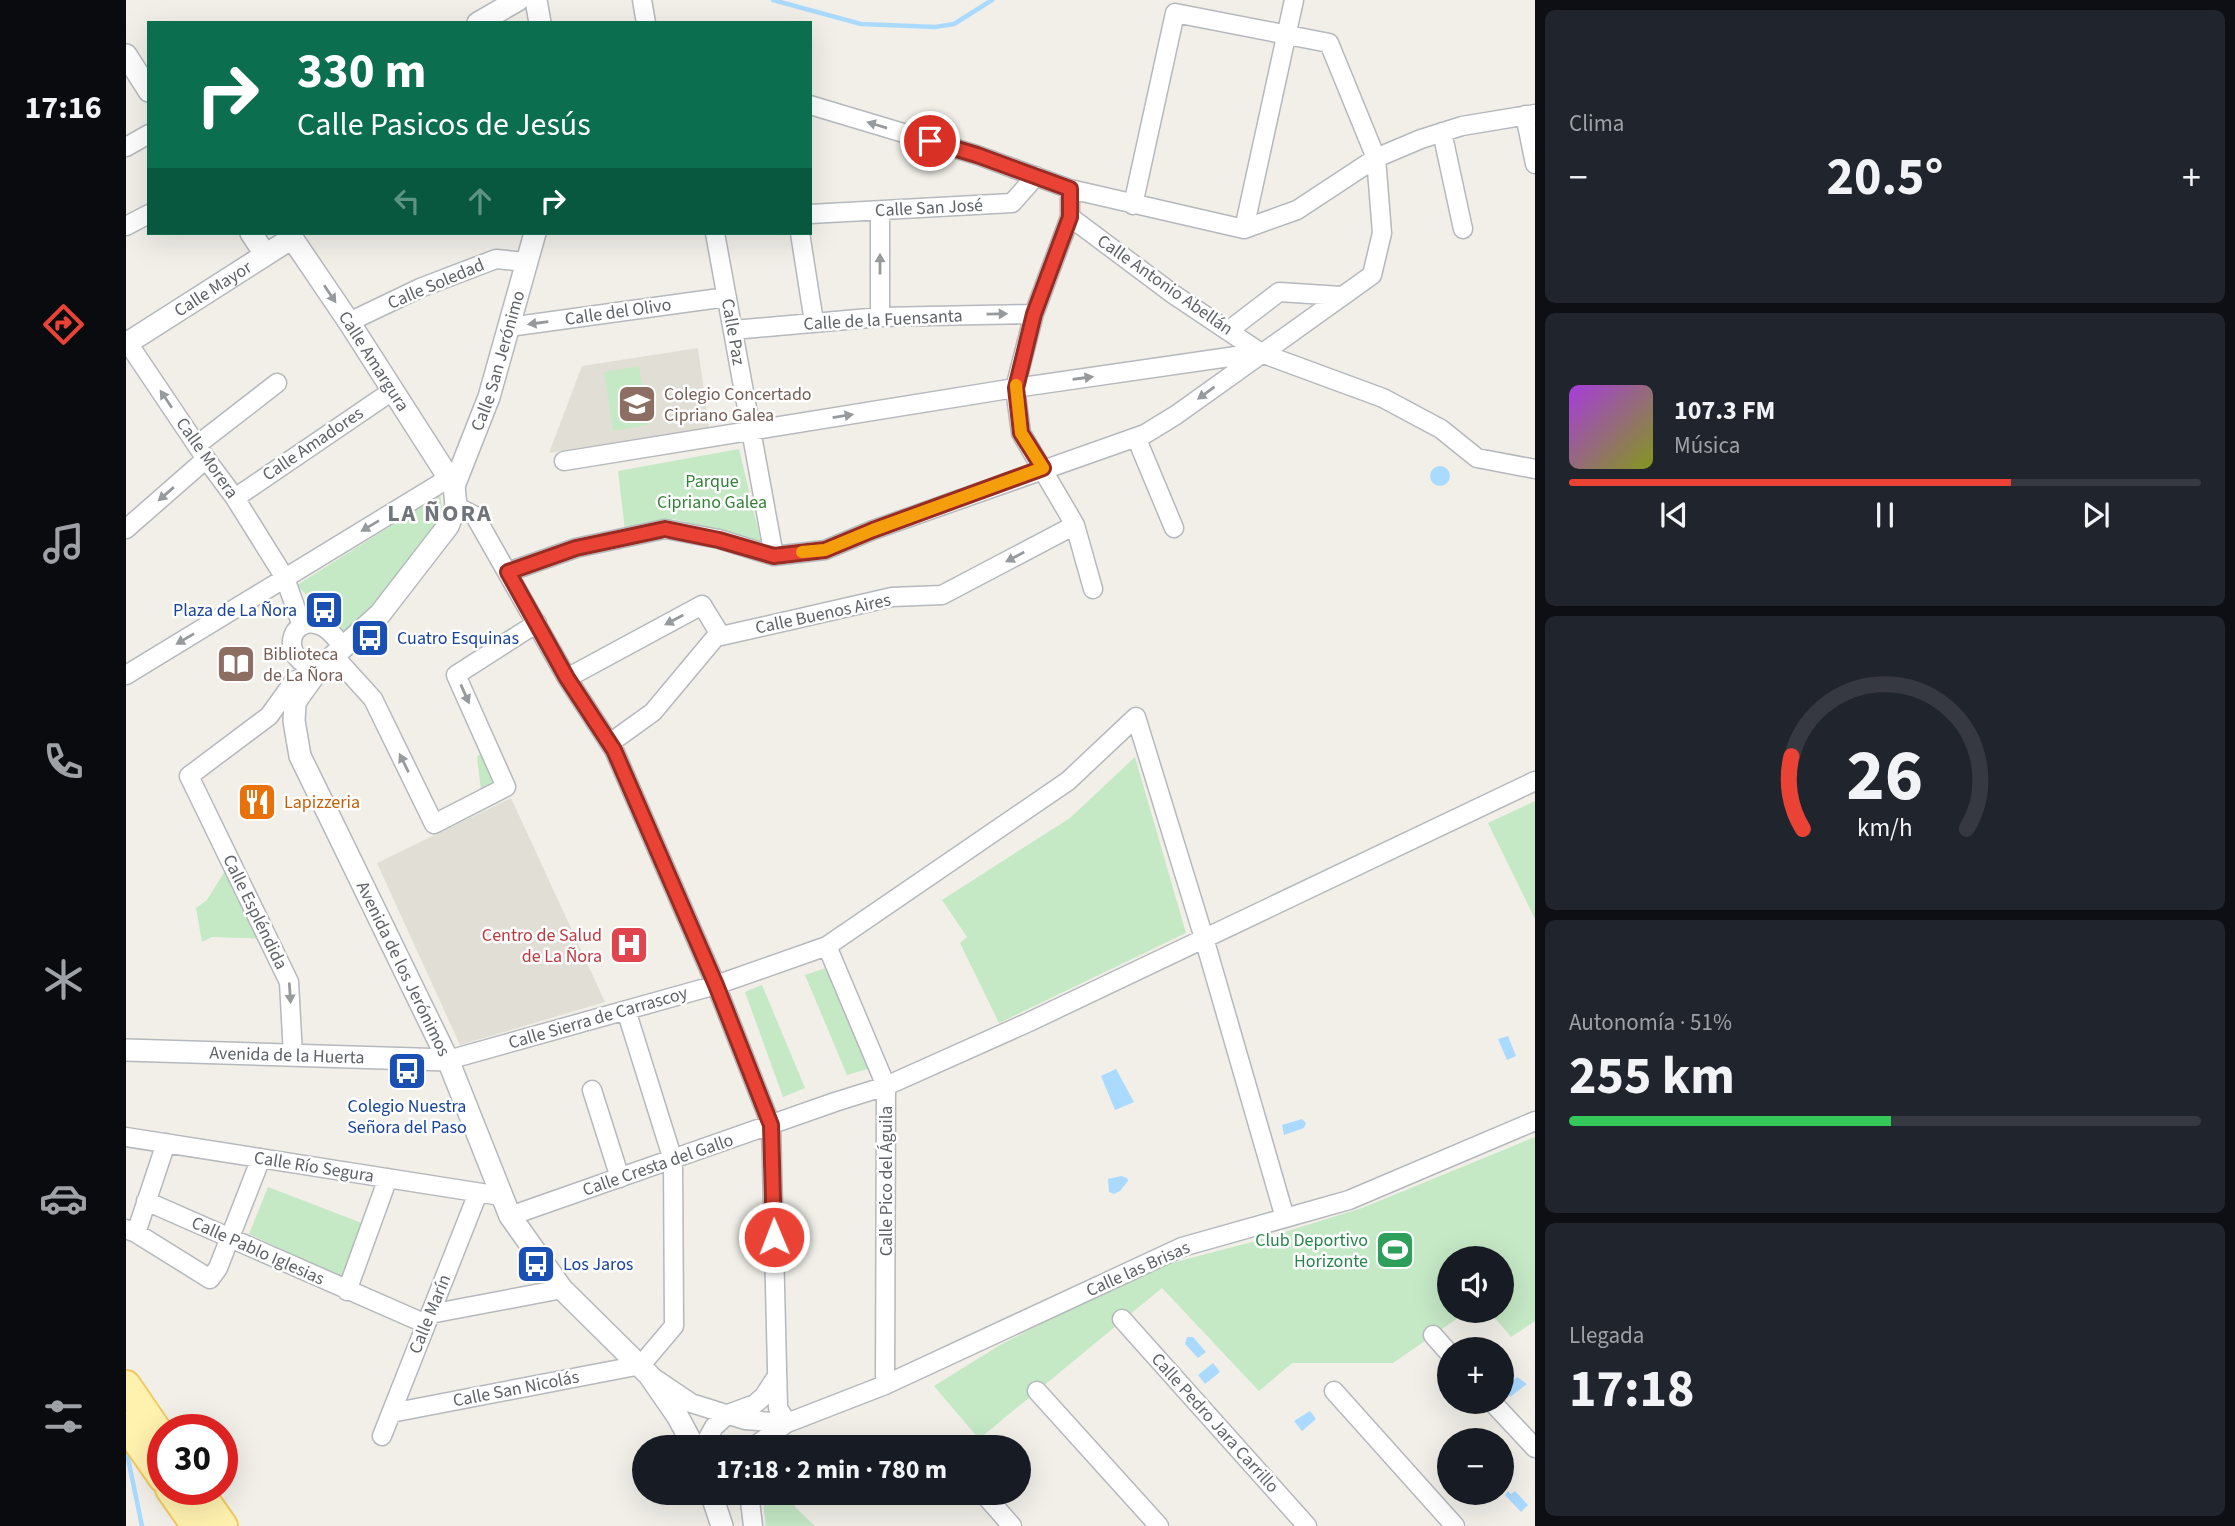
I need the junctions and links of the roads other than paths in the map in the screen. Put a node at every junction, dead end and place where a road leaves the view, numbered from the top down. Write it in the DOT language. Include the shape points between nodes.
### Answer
graph roads {
  1 [pos="517,0"];
  2 [pos="536,0"];
  3 [pos="642,0"];
  4 [pos="1294,0"];
  5 [pos="481,21"];
  6 [pos="540,21"];
  7 [pos="646,21"];
  8 [pos="1286,35"];
  9 [pos="126,55"];
  10 [pos="147,87"];
  11 [pos="812,106"];
  12 [pos="1530,114"];
  13 [pos="1442,132"];
  14 [pos="147,135"];
  15 [pos="126,147"];
  16 [pos="1376,158"];
  17 [pos="1535,164"];
  18 [pos="1036,176"];
  19 [pos="1070,189"];
  20 [pos="1133,205"];
  21 [pos="880,212"];
  22 [pos="812,214"];
  23 [pos="147,215"];
  24 [pos="1070,217"];
  25 [pos="126,226"];
  26 [pos="1244,229"];
  27 [pos="1463,229"];
  28 [pos="252,235"];
  29 [pos="296,235"];
  30 [pos="534,235"];
  31 [pos="715,235"];
  32 [pos="800,235"];
  33 [pos="265,254"];
  34 [pos="526,262"];
  35 [pos="1341,296"];
  36 [pos="727,297"];
  37 [pos="1034,314"];
  38 [pos="880,317"];
  39 [pos="349,322"];
  40 [pos="814,323"];
  41 [pos="509,327"];
  42 [pos="733,330"];
  43 [pos="1228,331"];
  44 [pos="127,342"];
  45 [pos="1261,352"];
  46 [pos="277,383"];
  47 [pos="1016,388"];
  48 [pos="391,391"];
  49 [pos="751,431"];
  50 [pos="1136,437"];
  51 [pos="202,452"];
  52 [pos="564,461"];
  53 [pos="1043,468"];
  54 [pos="1535,469"];
  55 [pos="453,490"];
  56 [pos="235,498"];
  57 [pos="1075,525"];
  58 [pos="1174,528"];
  59 [pos="126,529"];
  60 [pos="774,556"];
  61 [pos="508,572"];
  62 [pos="285,578"];
  63 [pos="1093,589"];
  64 [pos="537,623"];
  65 [pos="302,626"];
  66 [pos="720,634"];
  67 [pos="294,655"];
  68 [pos="332,658"];
  69 [pos="126,675"];
  70 [pos="567,678"];
  71 [pos="298,687"];
  72 [pos="269,716"];
  73 [pos="294,721"];
  74 [pos="610,743"];
  75 [pos="1535,782"];
  76 [pos="1204,939"];
  77 [pos="827,946"];
  78 [pos="716,985"];
  79 [pos="626,1010"];
  80 [pos="126,1050"];
  81 [pos="293,1055"];
  82 [pos="448,1060"];
  83 [pos="886,1086"];
  84 [pos="592,1090"];
  85 [pos="1535,1121"];
  86 [pos="771,1125"];
  87 [pos="126,1137"];
  88 [pos="166,1143"];
  89 [pos="261,1158"];
  90 [pos="673,1160"];
  91 [pos="388,1178"];
  92 [pos="620,1178"];
  93 [pos="478,1192"];
  94 [pos="501,1196"];
  95 [pos="146,1201"];
  96 [pos="510,1216"];
  97 [pos="1285,1218"];
  98 [pos="131,1231"];
  99 [pos="230,1238"];
  100 [pos="562,1289"];
  101 [pos="347,1291"];
  102 [pos="428,1319"];
  103 [pos="1122,1319"];
  104 [pos="1433,1335"];
  105 [pos="1437,1340"];
  106 [pos="645,1370"];
  107 [pos="777,1376"];
  108 [pos="126,1385"];
  109 [pos="885,1385"];
  110 [pos="1037,1391"];
  111 [pos="1334,1391"];
  112 [pos="391,1413"];
  113 [pos="728,1414"];
  114 [pos="1503,1414"];
  115 [pos="147,1416"];
  116 [pos="787,1423"];
  117 [pos="126,1425"];
  118 [pos="688,1435"];
  119 [pos="710,1435"];
  120 [pos="770,1435"];
  121 [pos="382,1436"];
  122 [pos="1535,1448"];
  123 [pos="147,1455"];
  124 [pos="181,1505"];
  125 [pos="208,1505"];
  126 [pos="715,1505"];
  127 [pos="750,1505"];
  128 [pos="994,1505"];
  129 [pos="196,1526"];
  130 [pos="223,1526"];
  131 [pos="722,1526"];
  132 [pos="753,1526"];
  133 [pos="1012,1526"];
  134 [pos="1159,1526"];
  135 [pos="1307,1526"];
  136 [pos="1455,1526"];
  1 -- 5 [label="street"];
  2 -- 6 [label="street"];
  3 -- 7 [label="street"];
  4 -- 8 [label="street"];
  8 -- 16 [label="street" via="1329,43"];
  8 -- 20 [label="street" via="1175,13"];
  8 -- 26 [label="street"];
  9 -- 10 [label="street"];
  18 -- 11 [label="street, one-way"];
  12 -- 13 [label="street"];
  12 -- 17 [label="street"];
  13 -- 16 [label="street"];
  13 -- 27 [label="street"];
  14 -- 15 [label="street"];
  16 -- 26 [label="street" via="1297,210"];
  16 -- 35 [label="street" via="1382,233 1372,275"];
  18 -- 19 [label="street"];
  18 -- 21 [label="street, Calle San José" via="1012,203"];
  19 -- 20 [label="street"];
  19 -- 24 [label="street"];
  20 -- 26 [label="street"];
  21 -- 22 [label="street, Calle San José"];
  38 -- 21 [label="street, one-way"];
  23 -- 25 [label="street"];
  24 -- 37 [label="street"];
  24 -- 43 [label="street, Calle Antonio Abellán"];
  28 -- 33 [label="street"];
  29 -- 33 [label="street, Calle Mayor"];
  29 -- 39 [label="street, Calle Amargura, one-way"];
  30 -- 34 [label="street, Calle San Jerónimo"];
  31 -- 36 [label="street, Calle Paz"];
  32 -- 40 [label="street"];
  33 -- 44 [label="street, Calle Mayor"];
  34 -- 39 [label="street, Calle Soledad" via="496,259"];
  34 -- 41 [label="street, Calle San Jerónimo"];
  35 -- 43 [label="street" via="1279,292"];
  35 -- 45 [label="street"];
  36 -- 41 [label="street, Calle del Olivo, one-way"];
  36 -- 42 [label="street, Calle Paz"];
  38 -- 37 [label="street, Calle de la Fuensanta, one-way"];
  37 -- 47 [label="street"];
  38 -- 40 [label="street, Calle de la Fuensanta"];
  39 -- 48 [label="street, Calle Amargura"];
  40 -- 42 [label="street, Calle de la Fuensanta"];
  41 -- 55 [label="street, Calle San Jerónimo" via="489,397"];
  42 -- 49 [label="street, Calle Paz"];
  43 -- 45 [label="street, Calle Antonio Abellán"];
  51 -- 44 [label="street, Calle Morera, one-way"];
  47 -- 45 [label="street, one-way"];
  45 -- 50 [label="street, one-way" via="1175,415"];
  45 -- 54 [label="street, Calle Antonio Abellán" via="1383,398 1441,429 1477,458"];
  46 -- 51 [label="street"];
  49 -- 47 [label="street, one-way"];
  47 -- 53 [label="street" via="1021,433"];
  48 -- 55 [label="street, Calle Amargura"];
  48 -- 56 [label="street, Calle Amadores"];
  49 -- 52 [label="street"];
  49 -- 60 [label="street, Calle Paz"];
  50 -- 53 [label="street"];
  50 -- 58 [label="street"];
  51 -- 56 [label="street, Calle Morera"];
  51 -- 59 [label="street, one-way"];
  53 -- 57 [label="street"];
  53 -- 60 [label="street" via="825,550"];
  55 -- 61 [label="street" via="475,516"];
  55 -- 62 [label="street, one-way"];
  55 -- 68 [label="street, Avenida de los Jerónimos" via="448,526 380,614"];
  56 -- 62 [label="street, Calle Morera"];
  57 -- 63 [label="street"];
  57 -- 66 [label="street, Calle Buenos Aires, one-way" via="942,595 892,597"];
  60 -- 61 [label="street" via="665,529 576,548"];
  61 -- 64 [label="street"];
  62 -- 65 [label="street, Calle Morera"];
  62 -- 69 [label="street, one-way"];
  64 -- 68 [label="street, one-way" via="456,675 506,787 434,824 373,699"];
  64 -- 70 [label="street"];
  65 -- 67 [label="street" via="293,636"];
  65 -- 68 [label="street" via="323,626"];
  66 -- 70 [label="street, one-way" via="702,605"];
  66 -- 74 [label="street" via="653,712"];
  67 -- 68 [label="street" via="303,665"];
  67 -- 71 [label="street"];
  68 -- 71 [label="street, Avenida de los Jerónimos"];
  70 -- 74 [label="street"];
  71 -- 72 [label="street"];
  71 -- 73 [label="street, Avenida de los Jerónimos"];
  72 -- 73 [label="street"];
  72 -- 81 [label="street, Calle Espléndida, one-way" via="189,776 289,982"];
  73 -- 82 [label="street, Avenida de los Jerónimos" via="300,756"];
  74 -- 78 [label="street"];
  75 -- 76 [label="street, Calle Cresta del Gallo"];
  76 -- 77 [label="street, Calle Sierra de Carrascoy" via="1136,717 1068,781"];
  76 -- 83 [label="street, Calle Cresta del Gallo"];
  76 -- 97 [label="street"];
  77 -- 78 [label="street, Calle Sierra de Carrascoy"];
  77 -- 83 [label="street, Calle Pico del Águila"];
  78 -- 79 [label="street, Calle Sierra de Carrascoy"];
  78 -- 86 [label="street"];
  79 -- 82 [label="street, Calle Sierra de Carrascoy"];
  79 -- 90 [label="street"];
  80 -- 81 [label="street, Avenida de la Huerta"];
  81 -- 82 [label="street, Avenida de la Huerta"];
  82 -- 94 [label="street, Avenida de los Jerónimos"];
  83 -- 86 [label="street, Calle Cresta del Gallo"];
  83 -- 109 [label="street, Calle Pico del Águila"];
  84 -- 92 [label="street"];
  85 -- 97 [label="street, Calle las Brisas" via="1349,1200"];
  86 -- 90 [label="street, Calle Cresta del Gallo"];
  86 -- 107 [label="street"];
  87 -- 88 [label="street, Calle Río Segura"];
  88 -- 89 [label="street, Calle Río Segura"];
  88 -- 95 [label="street"];
  89 -- 91 [label="street, Calle Río Segura"];
  89 -- 99 [label="street"];
  90 -- 92 [label="street, Calle Cresta del Gallo"];
  90 -- 106 [label="street" via="674,1325"];
  91 -- 93 [label="street, Calle Río Segura"];
  91 -- 101 [label="street"];
  92 -- 96 [label="street, Calle Cresta del Gallo"];
  93 -- 94 [label="street, Calle Río Segura"];
  93 -- 102 [label="street, Calle Marín"];
  94 -- 96 [label="street, Avenida de los Jerónimos"];
  95 -- 98 [label="street"];
  95 -- 99 [label="street, Calle Pablo Iglesias"];
  96 -- 100 [label="street, Avenida de los Jerónimos"];
  97 -- 109 [label="street, Calle las Brisas" via="1182,1247"];
  98 -- 99 [label="street" via="210,1279"];
  99 -- 101 [label="street, Calle Pablo Iglesias"];
  100 -- 102 [label="street"];
  100 -- 106 [label="street, Avenida de los Jerónimos"];
  101 -- 102 [label="street, Calle Pablo Iglesias"];
  102 -- 112 [label="street, Calle Marín"];
  103 -- 135 [label="street, Calle Pedro Jara Carrillo"];
  104 -- 105 [label="street"];
  106 -- 112 [label="street, Calle San Nicolás"];
  106 -- 113 [label="street" via="691,1403"];
  106 -- 118 [label="street, Avenida de los Jerónimos"];
  107 -- 113 [label="street" via="755,1404"];
  107 -- 116 [label="street" via="778,1408"];
  108 -- 115 [label="main road"];
  109 -- 116 [label="street, Calle las Brisas"];
  110 -- 134 [label="street"];
  111 -- 136 [label="street"];
  112 -- 121 [label="street, Calle Marín"];
  113 -- 116 [label="street"];
  113 -- 119 [label="street"];
  114 -- 122 [label="street"];
  116 -- 120 [label="street"];
  117 -- 123 [label="main road"];
  124 -- 129 [label="main road"];
  125 -- 130 [label="main road"];
  126 -- 131 [label="street"];
  127 -- 132 [label="street"];
  128 -- 133 [label="street"];
}
